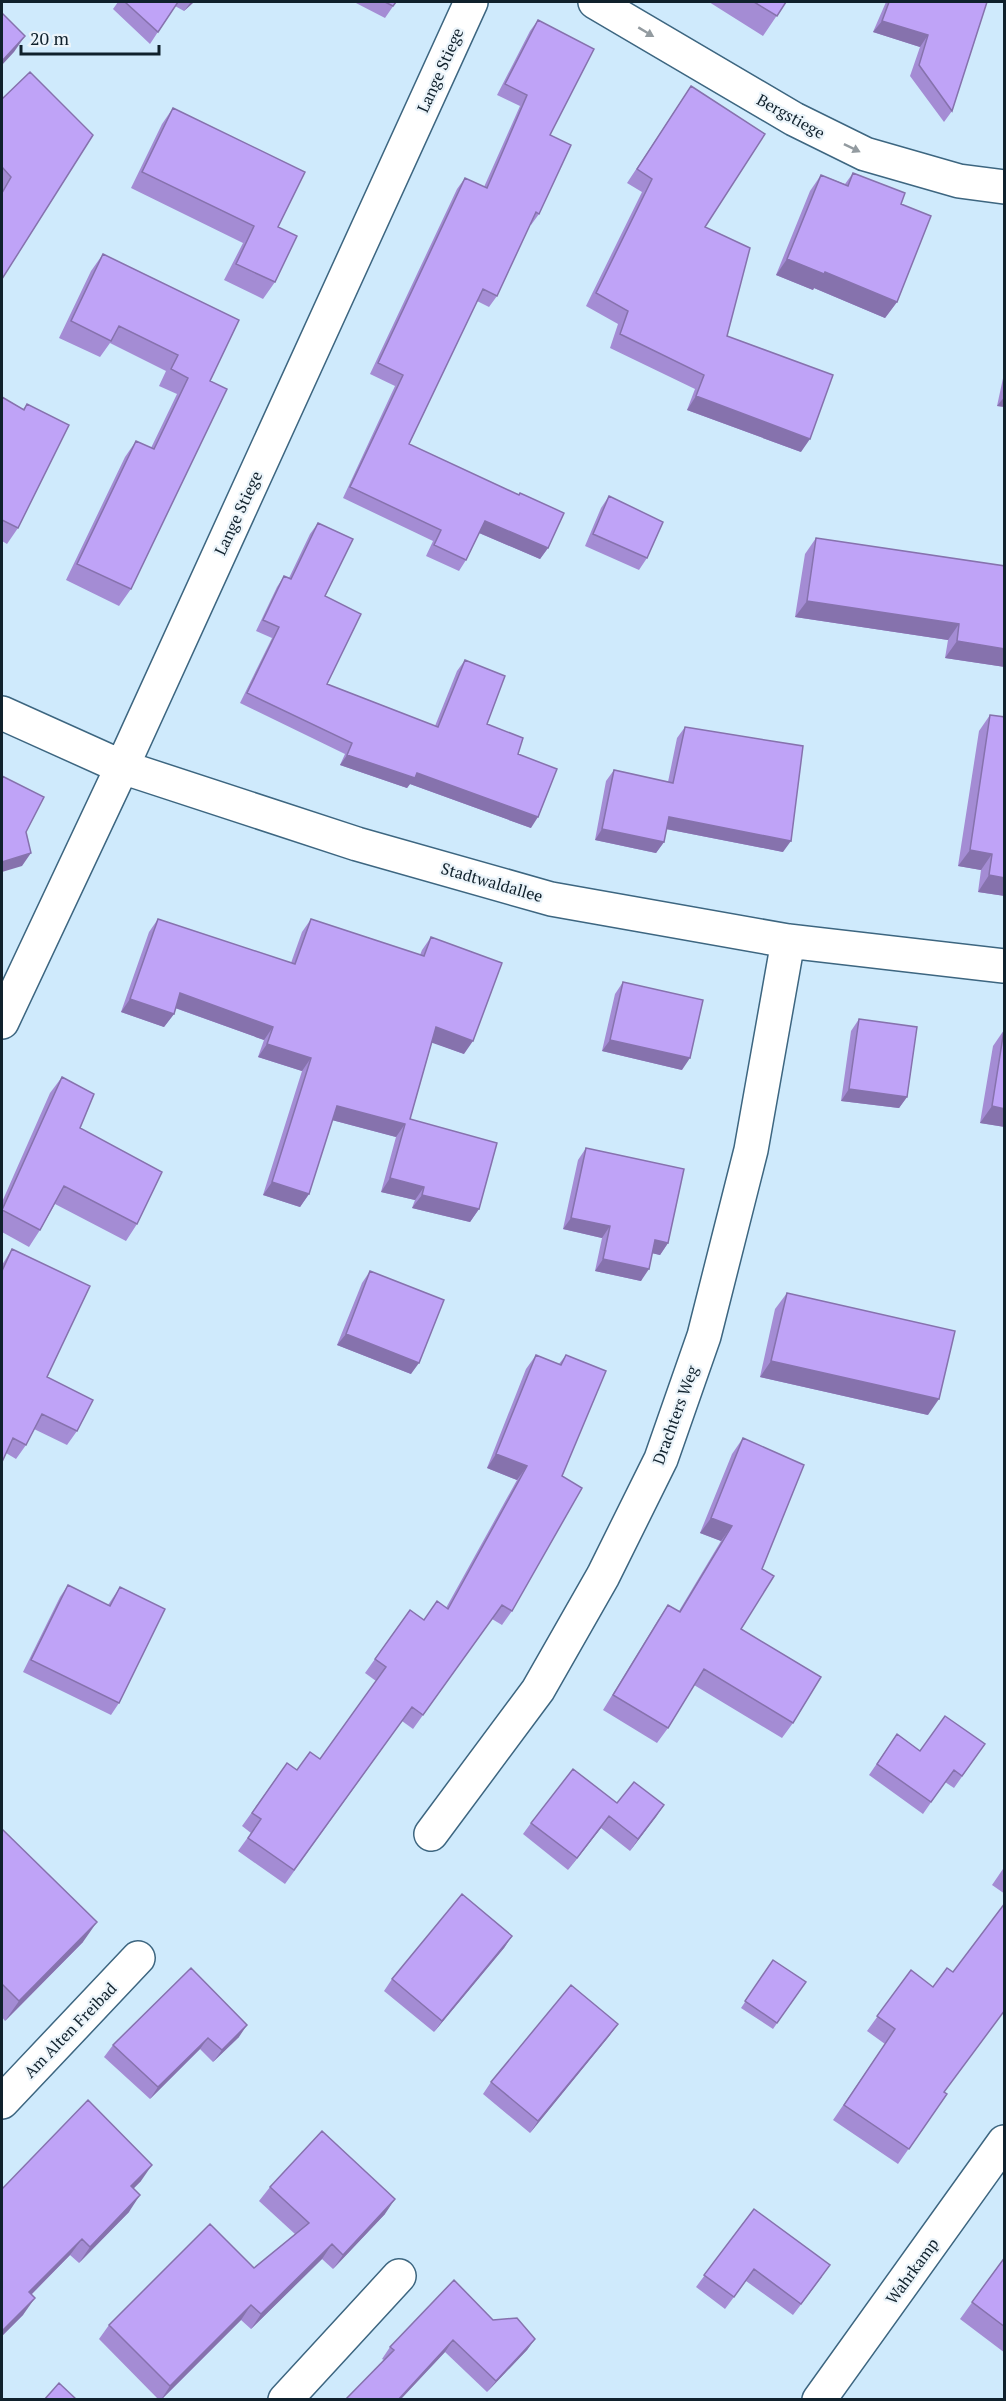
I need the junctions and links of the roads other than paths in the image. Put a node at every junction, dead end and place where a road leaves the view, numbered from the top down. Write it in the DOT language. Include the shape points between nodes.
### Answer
graph roads {
  1 [pos="471,2"];
  2 [pos="596,2"];
  3 [pos="1005,187"];
  4 [pos="2,714"];
  5 [pos="122,767"];
  6 [pos="788,941"];
  7 [pos="1005,966"];
  8 [pos="2,1022"];
  9 [pos="431,1834"];
  10 [pos="138,1958"];
  11 [pos="2,2102"];
  12 [pos="1005,2142"];
  13 [pos="399,2276"];
  14 [pos="285,2400"];
  15 [pos="819,2400"];
  1 -- 5 [label="street, Lange Stiege"];
  2 -- 3 [label="street, Bergstiege, one-way" via="794,119 865,154 959,181"];
  4 -- 5 [label="street, Stadtwaldallee"];
  5 -- 6 [label="street, Stadtwaldallee" via="357,844 551,899"];
  5 -- 8 [label="street, Lange Stiege"];
  6 -- 7 [label="street, Stadtwaldallee"];
  6 -- 9 [label="street, Drachters Weg" via="751,1150 704,1336 661,1459 603,1576 538,1690"];
  10 -- 11 [label="street, Am Alten Freibad"];
  12 -- 15 [label="street, Wahrkamp"];
  13 -- 14 [label="street"];
}
